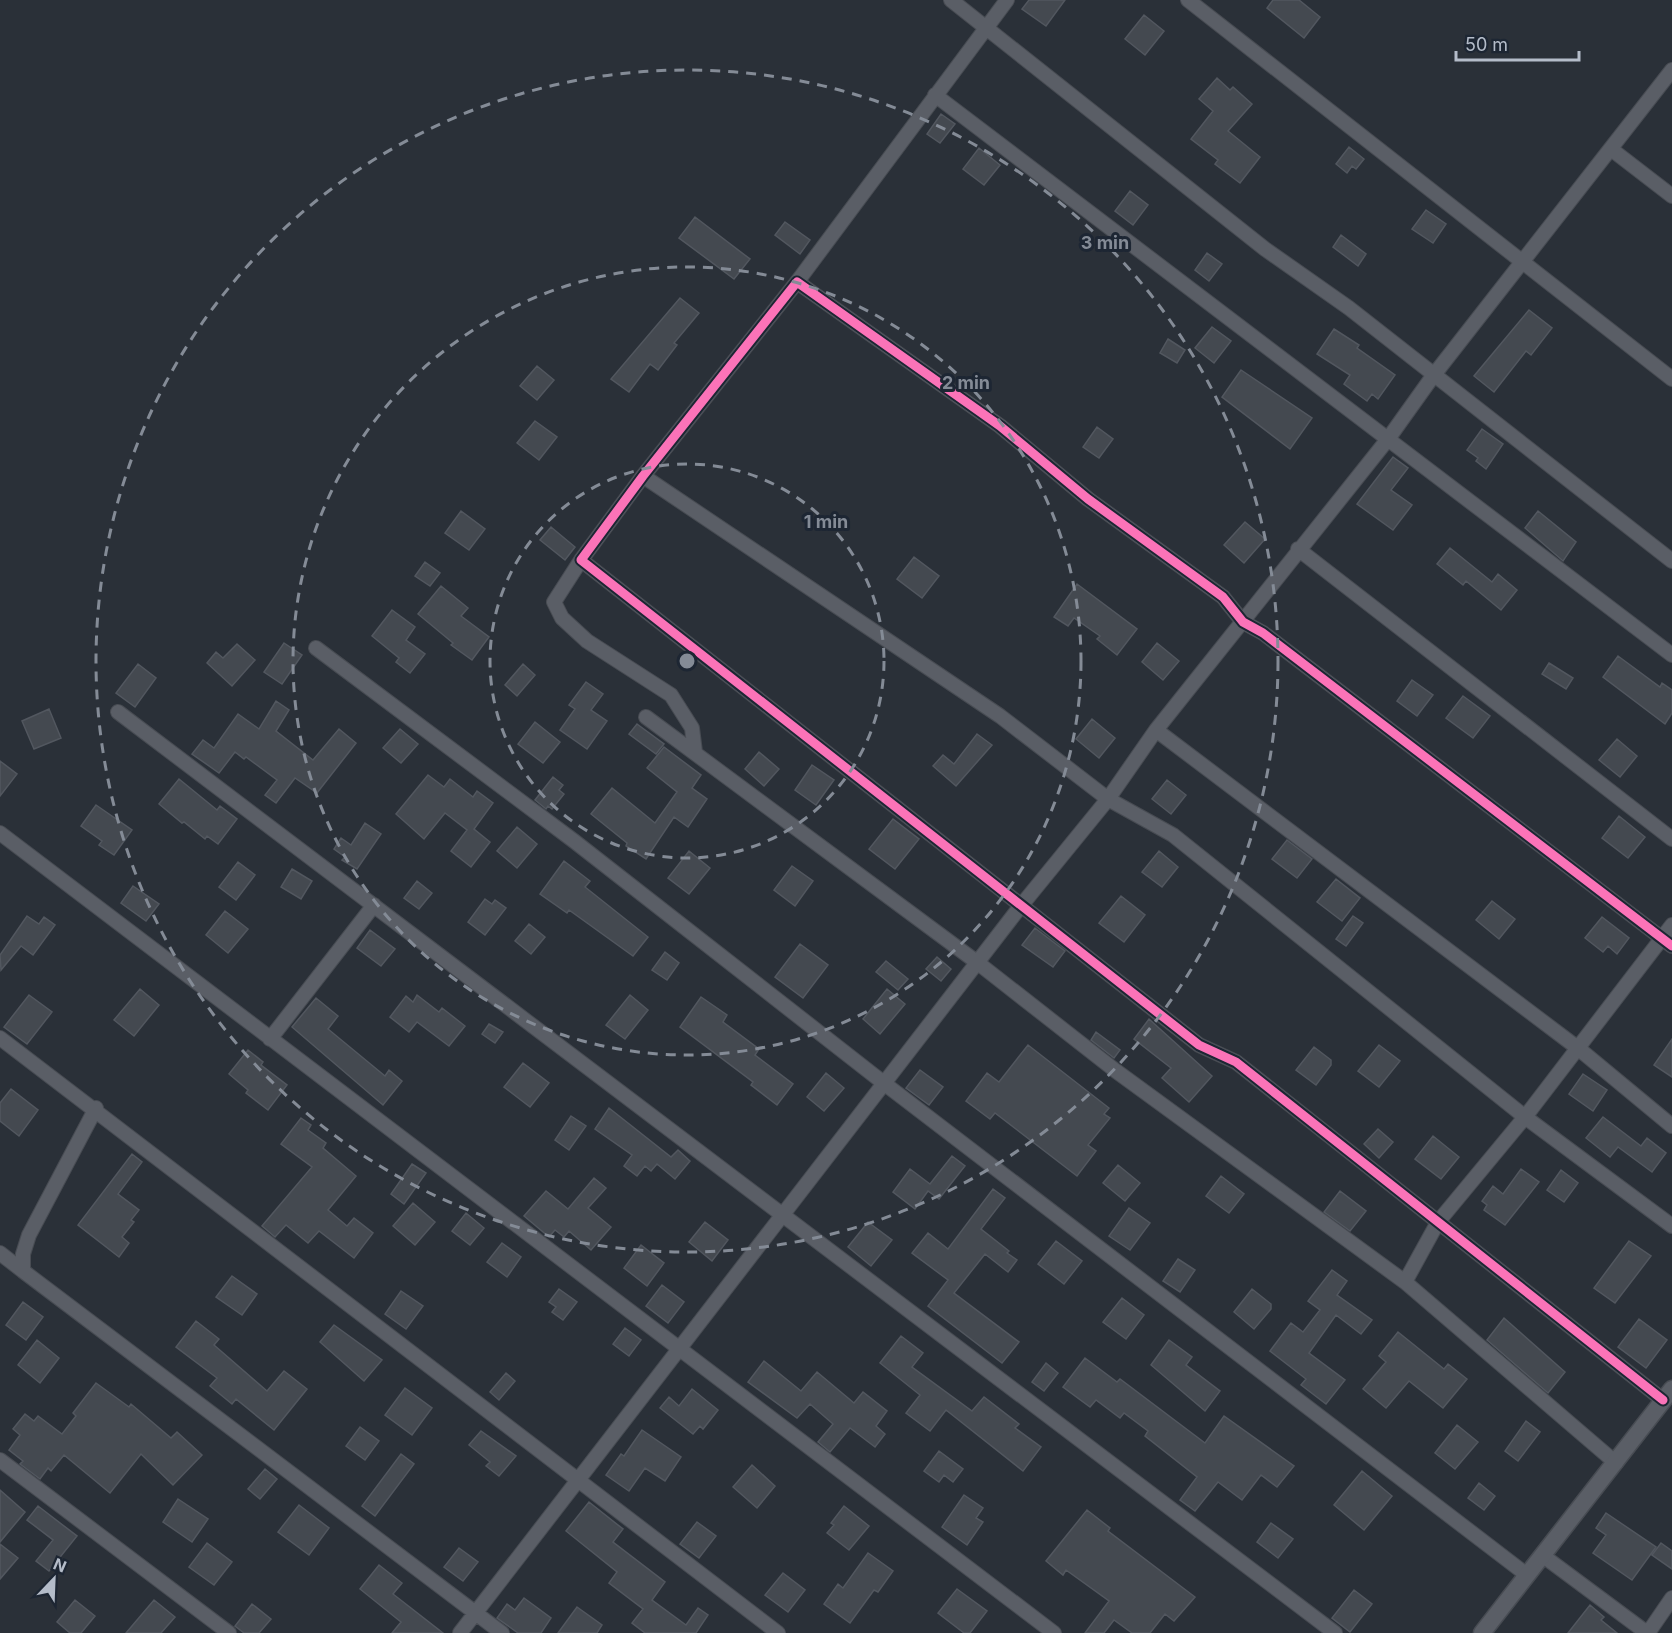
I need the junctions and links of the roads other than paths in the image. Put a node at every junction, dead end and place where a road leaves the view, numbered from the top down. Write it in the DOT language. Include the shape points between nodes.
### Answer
graph roads {
  1 [pos="951,0"];
  2 [pos="1007,0"];
  3 [pos="1188,0"];
  4 [pos="985,27"];
  5 [pos="1672,70"];
  6 [pos="935,95"];
  7 [pos="1611,149"];
  8 [pos="1672,196"];
  9 [pos="1524,262"];
  10 [pos="797,282"];
  11 [pos="1434,376"];
  12 [pos="1672,379"];
  13 [pos="1388,439"];
  14 [pos="643,476"];
  15 [pos="1298,549"];
  16 [pos="581,560"];
  17 [pos="1672,561"];
  18 [pos="1243,622"];
  19 [pos="316,648"];
  20 [pos="1672,655"];
  21 [pos="118,712"];
  22 [pos="646,717"];
  23 [pos="1156,730"];
  24 [pos="694,752"];
  25 [pos="1108,799"];
  26 [pos="0,833"];
  27 [pos="1672,839"];
  28 [pos="374,905"];
  29 [pos="1020,906"];
  30 [pos="1672,925"];
  31 [pos="1667,942"];
  32 [pos="978,963"];
  33 [pos="0,1038"];
  34 [pos="270,1039"];
  35 [pos="1579,1049"];
  36 [pos="885,1084"];
  37 [pos="96,1108"];
  38 [pos="1525,1117"];
  39 [pos="1672,1126"];
  40 [pos="783,1215"];
  41 [pos="1438,1222"];
  42 [pos="1672,1226"];
  43 [pos="0,1253"];
  44 [pos="23,1271"];
  45 [pos="1405,1282"];
  46 [pos="679,1350"];
  47 [pos="1668,1395"];
  48 [pos="0,1460"];
  49 [pos="1616,1463"];
  50 [pos="579,1479"];
  51 [pos="1542,1555"];
  52 [pos="1527,1575"];
  53 [pos="1672,1598"];
  54 [pos="476,1613"];
  55 [pos="229,1633"];
  56 [pos="460,1633"];
  57 [pos="501,1633"];
  58 [pos="778,1633"];
  59 [pos="1054,1633"];
  60 [pos="1335,1633"];
  61 [pos="1482,1633"];
  62 [pos="1647,1633"];
  1 -- 4 [label="street"];
  2 -- 4 [label="street"];
  3 -- 9 [label="street"];
  4 -- 6 [label="street"];
  4 -- 11 [label="street" via="1265,249 1349,308"];
  5 -- 7 [label="street"];
  6 -- 10 [label="street"];
  6 -- 13 [label="street"];
  7 -- 8 [label="street"];
  7 -- 9 [label="street"];
  9 -- 11 [label="street"];
  9 -- 12 [label="street"];
  10 -- 14 [label="street"];
  10 -- 18 [label="street" via="1000,426 1088,499 1223,597"];
  11 -- 13 [label="street"];
  11 -- 17 [label="street"];
  13 -- 15 [label="street"];
  13 -- 20 [label="street"];
  14 -- 16 [label="street"];
  14 -- 25 [label="street" via="1000,716"];
  15 -- 18 [label="street"];
  15 -- 27 [label="street"];
  16 -- 24 [label="street" via="554,602 562,618 587,641 671,695 692,728"];
  16 -- 29 [label="street"];
  18 -- 23 [label="street"];
  18 -- 31 [label="street" via="1263,633"];
  19 -- 36 [label="street" via="574,841"];
  21 -- 28 [label="street"];
  22 -- 24 [label="street"];
  23 -- 25 [label="street"];
  23 -- 35 [label="street"];
  24 -- 32 [label="street"];
  25 -- 29 [label="street"];
  25 -- 38 [label="street" via="1173,835"];
  26 -- 34 [label="street"];
  28 -- 34 [label="street"];
  28 -- 40 [label="street"];
  29 -- 32 [label="street"];
  29 -- 41 [label="street" via="1199,1045 1236,1062"];
  30 -- 31 [label="street"];
  31 -- 35 [label="street"];
  32 -- 36 [label="street"];
  32 -- 45 [label="street" via="1116,1071"];
  33 -- 37 [label="street"];
  34 -- 46 [label="street"];
  35 -- 38 [label="street"];
  35 -- 39 [label="street"];
  36 -- 40 [label="street"];
  36 -- 52 [label="street"];
  37 -- 44 [label="street" via="29,1235"];
  37 -- 50 [label="street"];
  38 -- 41 [label="street"];
  38 -- 42 [label="street"];
  40 -- 46 [label="street"];
  40 -- 60 [label="street"];
  41 -- 45 [label="street"];
  41 -- 47 [label="street"];
  43 -- 44 [label="street"];
  44 -- 54 [label="street"];
  45 -- 49 [label="street"];
  46 -- 50 [label="street"];
  46 -- 59 [label="street"];
  47 -- 49 [label="street"];
  48 -- 55 [label="street"];
  49 -- 51 [label="street"];
  50 -- 54 [label="street"];
  50 -- 58 [label="street"];
  51 -- 52 [label="street"];
  51 -- 62 [label="street"];
  52 -- 61 [label="street"];
  53 -- 62 [label="street"];
  54 -- 56 [label="street"];
  54 -- 57 [label="street"];
}
